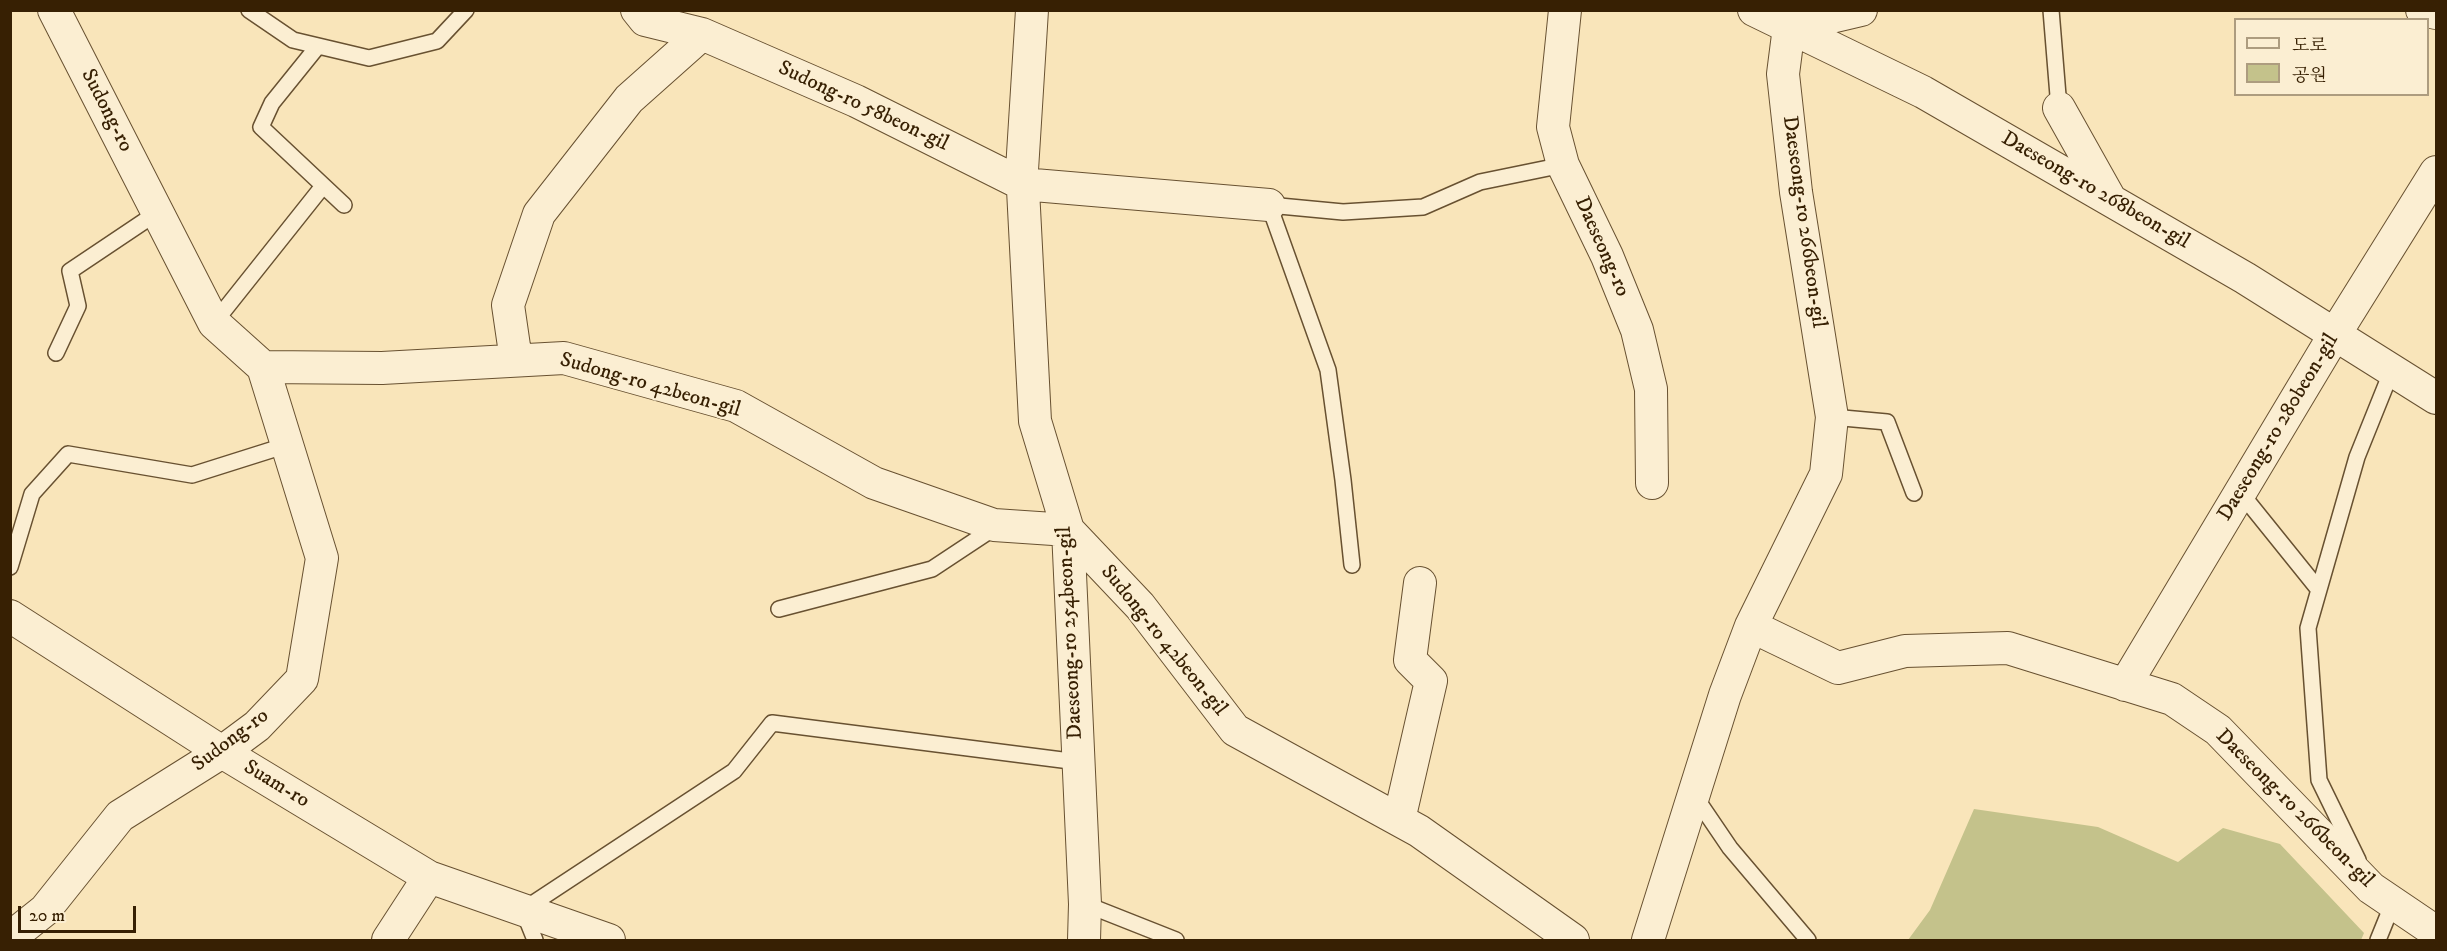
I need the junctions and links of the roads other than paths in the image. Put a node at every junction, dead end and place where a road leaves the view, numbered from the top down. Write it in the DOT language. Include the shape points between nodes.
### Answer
graph roads {
  1 [pos="54,10"];
  2 [pos="249,10"];
  3 [pos="466,10"];
  4 [pos="637,10"];
  5 [pos="1032,10"];
  6 [pos="1565,10"];
  7 [pos="1754,10"];
  8 [pos="1861,10"];
  9 [pos="2051,10"];
  10 [pos="2422,10"];
  11 [pos="2436,13"];
  12 [pos="1794,19"];
  13 [pos="702,34"];
  14 [pos="318,46"];
  15 [pos="2059,108"];
  16 [pos="1563,165"];
  17 [pos="2436,172"];
  18 [pos="1022,184"];
  19 [pos="323,186"];
  20 [pos="2110,200"];
  21 [pos="344,205"];
  22 [pos="1269,206"];
  23 [pos="158,212"];
  24 [pos="214,323"];
  25 [pos="2335,334"];
  26 [pos="56,352"];
  27 [pos="516,360"];
  28 [pos="262,367"];
  29 [pos="2392,370"];
  30 [pos="2436,398"];
  31 [pos="1832,417"];
  32 [pos="287,445"];
  33 [pos="1652,483"];
  34 [pos="2240,492"];
  35 [pos="1914,494"];
  36 [pos="997,525"];
  37 [pos="1068,530"];
  38 [pos="1352,565"];
  39 [pos="10,567"];
  40 [pos="1420,583"];
  41 [pos="2319,590"];
  42 [pos="779,609"];
  43 [pos="10,616"];
  44 [pos="1751,626"];
  45 [pos="2125,686"];
  46 [pos="222,752"];
  47 [pos="1078,762"];
  48 [pos="1694,795"];
  49 [pos="1399,820"];
  50 [pos="429,877"];
  51 [pos="2382,895"];
  52 [pos="1084,904"];
  53 [pos="523,910"];
  54 [pos="2436,932"];
  55 [pos="10,938"];
  56 [pos="388,940"];
  57 [pos="535,940"];
  58 [pos="609,940"];
  59 [pos="1084,940"];
  60 [pos="1176,940"];
  61 [pos="1573,940"];
  62 [pos="1648,940"];
  63 [pos="1808,940"];
  64 [pos="2378,940"];
  1 -- 23 [label="street, Sudong-ro"];
  2 -- 14 [label="lane" via="293,40"];
  3 -- 14 [label="lane" via="437,41 369,58"];
  4 -- 13 [label="street, Sudong-ro 58beon-gil" via="645,21"];
  5 -- 18 [label="street, Daeseong-ro 254beon-gil"];
  6 -- 16 [label="street, Daeseong-ro" via="1553,127"];
  7 -- 12 [label="street"];
  8 -- 12 [label="street"];
  9 -- 15 [label="lane"];
  10 -- 11 [label="street"];
  12 -- 20 [label="street, Daeseong-ro 268beon-gil"];
  12 -- 31 [label="street, Daeseong-ro 266beon-gil" via="1783,74 1796,192"];
  13 -- 18 [label="street, Sudong-ro 58beon-gil" via="856,101"];
  13 -- 27 [label="street" via="629,99 539,214 508,305"];
  14 -- 19 [label="lane" via="272,103 261,127"];
  15 -- 20 [label="street"];
  16 -- 22 [label="lane" via="1480,182 1423,207 1343,212"];
  16 -- 33 [label="street, Daeseong-ro" via="1637,330 1651,389"];
  17 -- 25 [label="street, Daeseong-ro 280beon-gil"];
  18 -- 22 [label="street"];
  18 -- 37 [label="street, Daeseong-ro 254beon-gil" via="1035,422"];
  19 -- 21 [label="lane"];
  19 -- 24 [label="lane"];
  20 -- 25 [label="street, Daeseong-ro 268beon-gil"];
  22 -- 38 [label="lane" via="1328,370"];
  23 -- 24 [label="street, Sudong-ro"];
  23 -- 26 [label="lane" via="70,271 78,306"];
  24 -- 28 [label="street, Sudong-ro"];
  25 -- 29 [label="street, Daeseong-ro 268beon-gil"];
  25 -- 34 [label="street, Daeseong-ro 280beon-gil"];
  27 -- 28 [label="street, Sudong-ro 42beon-gil" via="382,368"];
  27 -- 36 [label="street, Sudong-ro 42beon-gil" via="564,358 736,406 873,483"];
  28 -- 32 [label="street, Sudong-ro"];
  29 -- 30 [label="street, Daeseong-ro 268beon-gil"];
  29 -- 41 [label="lane" via="2357,458"];
  31 -- 35 [label="lane" via="1887,422"];
  31 -- 44 [label="street, Daeseong-ro 266beon-gil" via="1826,474"];
  32 -- 39 [label="lane" via="192,474 68,454 32,494"];
  32 -- 46 [label="street, Sudong-ro" via="322,558 302,679 257,726"];
  34 -- 41 [label="lane"];
  34 -- 45 [label="street, Daeseong-ro 280beon-gil"];
  36 -- 37 [label="street, Sudong-ro 42beon-gil"];
  36 -- 42 [label="lane" via="932,569"];
  37 -- 47 [label="street, Daeseong-ro 254beon-gil"];
  37 -- 49 [label="street, Sudong-ro 42beon-gil" via="1140,606 1235,730"];
  40 -- 49 [label="street" via="1410,660 1431,681"];
  41 -- 51 [label="lane" via="2308,628 2319,780"];
  43 -- 46 [label="street, Suam-ro"];
  44 -- 45 [label="street, Daeseong-ro 266beon-gil" via="1838,668 1905,651 2008,648"];
  44 -- 48 [label="street, Daeseong-ro 266beon-gil"];
  45 -- 51 [label="street, Daeseong-ro 266beon-gil" via="2172,699 2218,730"];
  46 -- 50 [label="street, Suam-ro"];
  46 -- 55 [label="street, Sudong-ro" via="120,816 45,910"];
  47 -- 52 [label="street, Daeseong-ro 254beon-gil"];
  47 -- 53 [label="lane, Daeseong-ro 254beon-gil" via="772,723 734,771"];
  48 -- 62 [label="street, Daeseong-ro 266beon-gil"];
  48 -- 63 [label="lane" via="1730,848"];
  49 -- 61 [label="street, Sudong-ro 42beon-gil"];
  50 -- 53 [label="street, Suam-ro"];
  50 -- 56 [label="street"];
  51 -- 54 [label="street, Daeseong-ro 266beon-gil"];
  51 -- 64 [label="lane"];
  52 -- 59 [label="street, Daeseong-ro 254beon-gil"];
  52 -- 60 [label="lane"];
  53 -- 57 [label="lane"];
  53 -- 58 [label="street, Suam-ro"];
}
